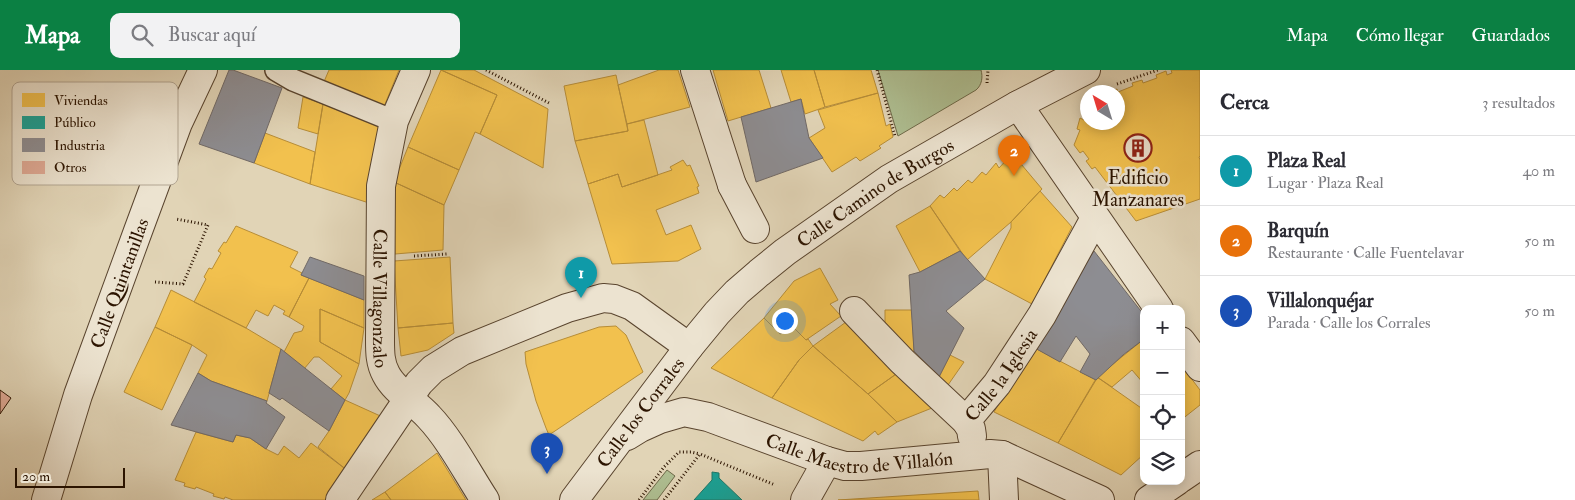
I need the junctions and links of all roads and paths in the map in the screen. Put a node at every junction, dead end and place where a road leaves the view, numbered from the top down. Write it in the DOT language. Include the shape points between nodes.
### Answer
graph roads {
  1 [pos="203,70"];
  2 [pos="276,70"];
  3 [pos="416,70"];
  4 [pos="486,70"];
  5 [pos="695,70"];
  6 [pos="877,70"];
  7 [pos="1082,70"];
  8 [pos="1158,70"];
  9 [pos="1115,84"];
  10 [pos="549,103"];
  11 [pos="1018,105"];
  12 [pos="394,121"];
  13 [pos="178,122"];
  14 [pos="896,137"];
  15 [pos="155,185"];
  16 [pos="1095,218"];
  17 [pos="755,229"];
  18 [pos="1156,305"];
  19 [pos="854,311"];
  20 [pos="1185,346"];
  21 [pos="688,347"];
  22 [pos="1200,367"];
  23 [pos="669,373"];
  24 [pos="409,399"];
  25 [pos="684,412"];
  26 [pos="966,420"];
  27 [pos="619,441"];
  28 [pos="700,454"];
  29 [pos="988,455"];
  30 [pos="827,461"];
  31 [pos="1200,465"];
  32 [pos="1185,475"];
  33 [pos="1170,485"];
  34 [pos="794,494"];
  35 [pos="51,499"];
  36 [pos="340,500"];
  37 [pos="485,500"];
  38 [pos="574,500"];
  39 [pos="639,500"];
  40 [pos="664,500"];
  41 [pos="1004,500"];
  42 [pos="1100,500"];
  43 [pos="1149,500"];
  1 -- 13 [label="street, Calle Quintanillas"];
  2 -- 12 [label="lane"];
  3 -- 12 [label="street, Calle Villagonzalo"];
  4 -- 10 [label="path"];
  5 -- 17 [label="street" via="732,185"];
  6 -- 14 [label="path"];
  7 -- 11 [label="street, Calle Camino de Burgos"];
  8 -- 9 [label="path"];
  11 -- 16 [label="street"];
  11 -- 21 [label="street, Calle Camino de Burgos" via="889,179 785,252 737,292"];
  12 -- 24 [label="street, Calle Villagonzalo" via="380,186 381,361 386,374"];
  15 -- 35 [label="street, Calle Quintanillas" via="78,395"];
  16 -- 18 [label="street"];
  16 -- 26 [label="street, Calle la Iglesia" via="1042,315 997,384"];
  19 -- 26 [label="street, Calle la Iglesia"];
  20 -- 22 [label="street"];
  21 -- 23 [label="street, Calle los Corrales"];
  21 -- 24 [label="street" via="632,306 603,298 567,308 462,351 433,369"];
  23 -- 25 [label="street" via="669,388"];
  23 -- 27 [label="street, Calle los Corrales"];
  24 -- 36 [label="street"];
  24 -- 37 [label="street, Calle Villagonzalo" via="442,433"];
  25 -- 27 [label="street, Calle Maestro de Villalón" via="660,419"];
  25 -- 30 [label="street, Calle Maestro de Villalón" via="708,417"];
  26 -- 29 [label="street"];
  27 -- 38 [label="street, Calle los Corrales"];
  28 -- 34 [label="path"];
  28 -- 39 [label="path" via="679,452"];
  28 -- 40 [label="path"];
  29 -- 30 [label="street, Calle Maestro de Villalón" via="861,466"];
  29 -- 41 [label="street"];
  29 -- 42 [label="street"];
  30 -- 34 [label="street"];
  31 -- 32 [label="street"];
  33 -- 43 [label="street"];
}
